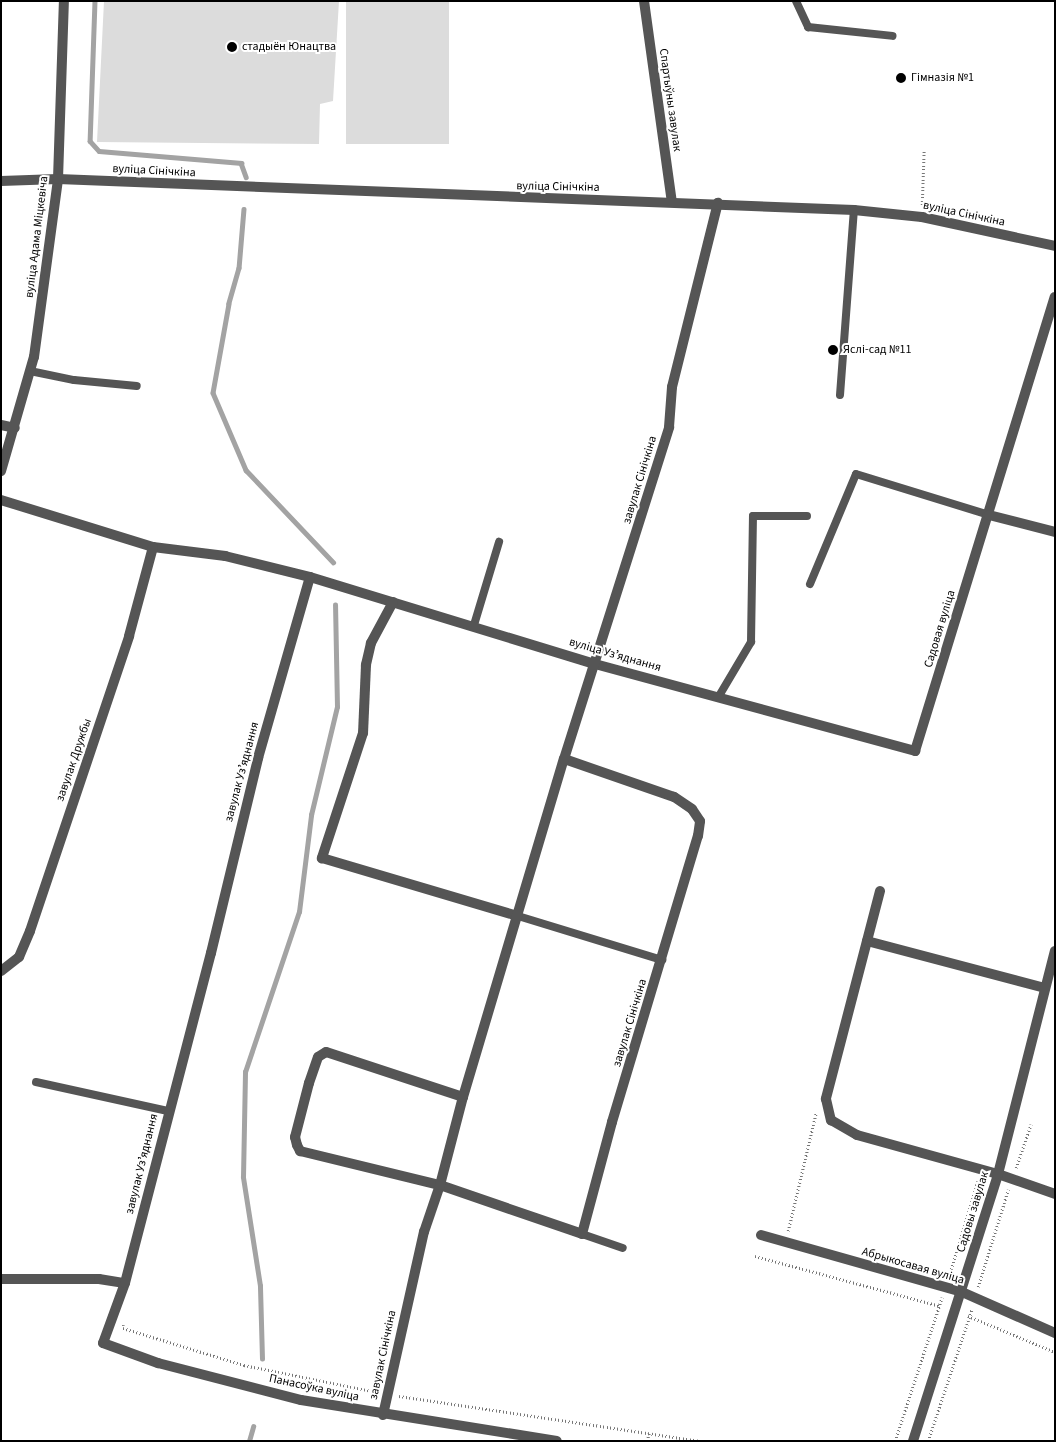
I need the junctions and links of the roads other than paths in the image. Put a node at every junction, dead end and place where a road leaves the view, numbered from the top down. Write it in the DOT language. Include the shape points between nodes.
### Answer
graph roads {
  1 [pos="64,1"];
  2 [pos="644,1"];
  3 [pos="796,1"];
  4 [pos="892,36"];
  5 [pos="58,179"];
  6 [pos="1,181"];
  7 [pos="672,202"];
  8 [pos="718,203"];
  9 [pos="854,210"];
  10 [pos="1055,246"];
  11 [pos="1055,297"];
  12 [pos="30,371"];
  13 [pos="137,386"];
  14 [pos="840,394"];
  15 [pos="1,425"];
  16 [pos="15,428"];
  17 [pos="1,470"];
  18 [pos="1,500"];
  19 [pos="989,515"];
  20 [pos="807,516"];
  21 [pos="1055,532"];
  22 [pos="499,542"];
  23 [pos="153,547"];
  24 [pos="310,577"];
  25 [pos="810,584"];
  26 [pos="393,602"];
  27 [pos="474,626"];
  28 [pos="596,664"];
  29 [pos="719,696"];
  30 [pos="915,752"];
  31 [pos="564,759"];
  32 [pos="880,891"];
  33 [pos="518,916"];
  34 [pos="867,941"];
  35 [pos="1055,951"];
  36 [pos="662,960"];
  37 [pos="1,971"];
  38 [pos="1044,988"];
  39 [pos="36,1082"];
  40 [pos="463,1098"];
  41 [pos="168,1112"];
  42 [pos="998,1174"];
  43 [pos="440,1185"];
  44 [pos="1055,1194"];
  45 [pos="582,1234"];
  46 [pos="761,1236"];
  47 [pos="623,1248"];
  48 [pos="1,1279"];
  49 [pos="124,1283"];
  50 [pos="963,1288"];
  51 [pos="114,1311"];
  52 [pos="1055,1333"];
  53 [pos="383,1415"];
  54 [pos="557,1441"];
  55 [pos="913,1441"];
  1 -- 5 [label="street, вуліца Адама Міцкевіча"];
  2 -- 7 [label="street, Спартыўны завулак"];
  3 -- 4 [label="lane" via="808,27"];
  5 -- 6 [label="street, вуліца Сінічкіна"];
  5 -- 7 [label="street, вуліца Сінічкіна" via="428,196"];
  5 -- 12 [label="street, вуліца Адама Міцкевіча"];
  7 -- 8 [label="street, вуліца Сінічкіна"];
  8 -- 9 [label="street, вуліца Сінічкіна"];
  8 -- 28 [label="street, завулак Сінічкіна" via="672,387 669,427"];
  9 -- 10 [label="street, вуліца Сінічкіна" via="922,217"];
  9 -- 14 [label="lane"];
  11 -- 19 [label="street, Садовая вуліца"];
  12 -- 13 [label="lane" via="74,380"];
  12 -- 16 [label="street, вуліца Адама Міцкевіча"];
  15 -- 16 [label="street"];
  16 -- 17 [label="street, вуліца Адама Міцкевіча"];
  18 -- 23 [label="street"];
  19 -- 21 [label="street"];
  19 -- 25 [label="lane" via="856,474"];
  19 -- 30 [label="street, Садовая вуліца"];
  20 -- 29 [label="lane" via="753,516 751,642"];
  22 -- 27 [label="lane"];
  23 -- 24 [label="street" via="225,556"];
  23 -- 37 [label="street, завулак Дружбы" via="129,636 30,931 19,956"];
  24 -- 26 [label="street, вуліца Узʼяднання"];
  24 -- 41 [label="street, завулак Узʼяднання" via="260,749 211,953"];
  26 -- 27 [label="street, вуліца Узʼяднання"];
  26 -- 33 [label="street" via="371,644 366,665 363,733 322,858"];
  27 -- 28 [label="street, вуліца Узʼяднання"];
  28 -- 29 [label="street, вуліца Узʼяднання"];
  28 -- 31 [label="street, завулак Сінічкіна"];
  29 -- 30 [label="street, вуліца Узʼяднання"];
  31 -- 33 [label="street, завулак Сінічкіна"];
  31 -- 36 [label="street, завулак Сінічкіна" via="674,797 692,809 700,820"];
  32 -- 34 [label="street"];
  33 -- 36 [label="lane"];
  33 -- 40 [label="street, завулак Сінічкіна"];
  34 -- 38 [label="street"];
  34 -- 42 [label="street" via="826,1099 831,1120 856,1135"];
  35 -- 38 [label="street, Садовы завулак"];
  36 -- 45 [label="street, завулак Сінічкіна" via="612,1122"];
  38 -- 42 [label="street, Садовы завулак"];
  39 -- 41 [label="lane"];
  40 -- 43 [label="street, завулак Сінічкіна"];
  40 -- 43 [label="street" via="326,1052 318,1057 295,1137 300,1151 309,1154"];
  41 -- 49 [label="street, завулак Узʼяднання"];
  42 -- 44 [label="street"];
  42 -- 50 [label="street, Садовы завулак"];
  43 -- 45 [label="street"];
  43 -- 53 [label="street, завулак Сінічкіна" via="424,1232"];
  45 -- 47 [label="lane"];
  46 -- 50 [label="street, Абрыкосавая вуліца"];
  48 -- 49 [label="street" via="99,1279"];
  49 -- 51 [label="street, завулак Узʼяднання"];
  50 -- 52 [label="street, Абрыкосавая вуліца"];
  50 -- 55 [label="street, Садовы завулак"];
  51 -- 53 [label="street, Панасоўка вуліца" via="103,1343 158,1363 301,1400"];
  53 -- 54 [label="street, Панасоўка вуліца"];
}
